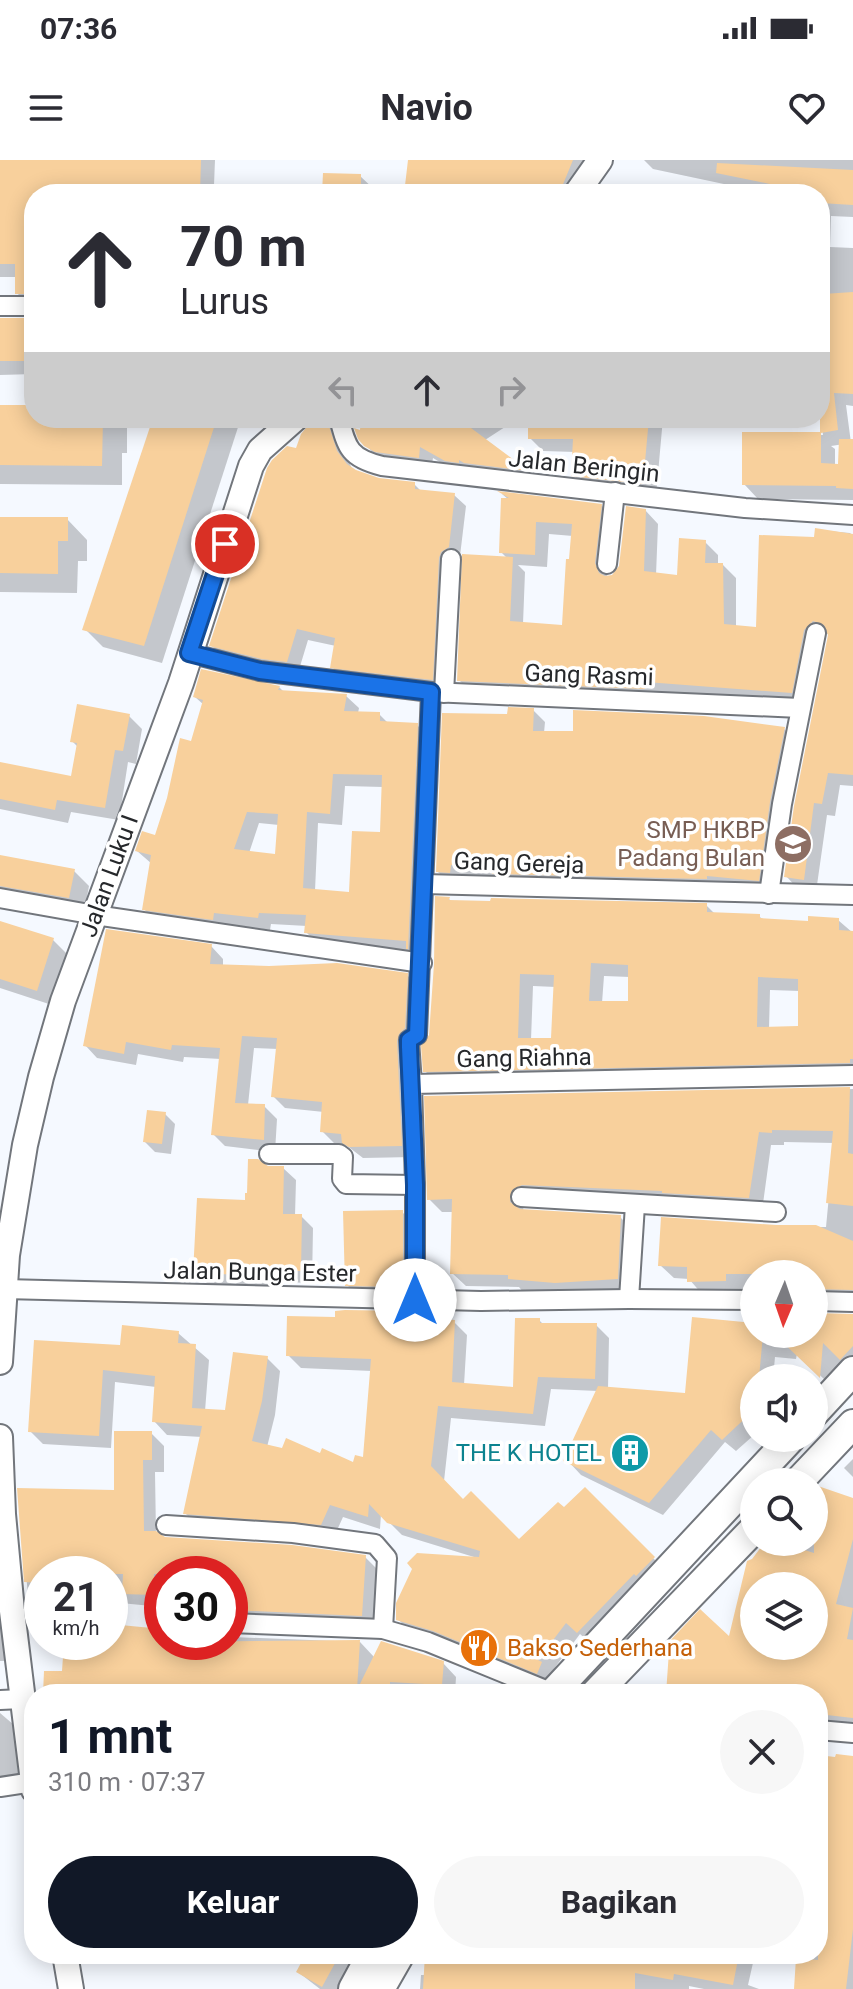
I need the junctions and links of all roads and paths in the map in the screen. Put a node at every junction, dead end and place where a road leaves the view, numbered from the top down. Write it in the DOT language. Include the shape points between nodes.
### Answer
graph roads {
  1 [pos="600,160"];
  2 [pos="583,184"];
  3 [pos="0,306"];
  4 [pos="24,306"];
  5 [pos="285,428"];
  6 [pos="342,428"];
  7 [pos="615,492"];
  8 [pos="853,515"];
  9 [pos="451,559"];
  10 [pos="607,564"];
  11 [pos="816,633"];
  12 [pos="189,653"];
  13 [pos="437,693"];
  14 [pos="800,708"];
  15 [pos="424,884"];
  16 [pos="769,894"];
  17 [pos="853,895"];
  18 [pos="0,898"];
  19 [pos="95,915"];
  20 [pos="422,963"];
  21 [pos="853,1075"];
  22 [pos="412,1084"];
  23 [pos="269,1154"];
  24 [pos="415,1185"];
  25 [pos="521,1197"];
  26 [pos="635,1205"];
  27 [pos="776,1212"];
  28 [pos="4,1289"];
  29 [pos="629,1299"];
  30 [pos="415,1300"];
  31 [pos="740,1300"];
  32 [pos="828,1301"];
  33 [pos="853,1302"];
  34 [pos="0,1362"];
  35 [pos="853,1371"];
  36 [pos="828,1398"];
  37 [pos="853,1424"];
  38 [pos="0,1437"];
  39 [pos="778,1452"];
  40 [pos="811,1468"];
  41 [pos="2,1513"];
  42 [pos="166,1525"];
  43 [pos="740,1544"];
  44 [pos="6,1611"];
  45 [pos="248,1624"];
  46 [pos="383,1629"];
  47 [pos="529,1684"];
  48 [pos="562,1684"];
  49 [pos="605,1684"];
  50 [pos="11,1699"];
  51 [pos="828,1731"];
  52 [pos="853,1733"];
  53 [pos="24,1750"];
  54 [pos="24,1786"];
  55 [pos="0,1787"];
  56 [pos="67,1964"];
  57 [pos="367,1964"];
  58 [pos="394,1964"];
  59 [pos="71,1989"];
  60 [pos="353,1989"];
  61 [pos="380,1989"];
  1 -- 2 [label="street"];
  3 -- 4 [label="street"];
  5 -- 12 [label="street, Jalan Luku I" via="251,466"];
  6 -- 7 [label="street, Jalan Beringin" via="352,453 367,463"];
  7 -- 8 [label="street, Jalan Beringin"];
  7 -- 10 [label="street"];
  9 -- 13 [label="street"];
  11 -- 14 [label="street"];
  12 -- 13 [label="street, Gang Rasmi" via="260,671"];
  12 -- 19 [label="street, Jalan Luku I"];
  13 -- 14 [label="street, Gang Rasmi"];
  13 -- 15 [label="street"];
  14 -- 16 [label="street"];
  15 -- 16 [label="street, Gang Gereja"];
  15 -- 20 [label="street"];
  16 -- 17 [label="street, Gang Gereja"];
  18 -- 19 [label="street"];
  19 -- 20 [label="street"];
  19 -- 28 [label="street, Jalan Luku I" via="41,1077 25,1145"];
  20 -- 22 [label="street" via="417,1035 409,1040"];
  21 -- 22 [label="street, Gang Riahna"];
  22 -- 24 [label="street"];
  23 -- 24 [label="street" via="339,1154 346,1184"];
  24 -- 30 [label="street"];
  25 -- 26 [label="street"];
  26 -- 27 [label="street"];
  26 -- 29 [label="street"];
  28 -- 30 [label="street, Jalan Bunga Ester"];
  28 -- 34 [label="street, Jalan Luku I"];
  29 -- 30 [label="street, Jalan Bunga Ester"];
  29 -- 31 [label="street, Jalan Bunga Ester"];
  32 -- 33 [label="street"];
  35 -- 36 [label="main road"];
  37 -- 40 [label="main road"];
  38 -- 41 [label="street"];
  39 -- 48 [label="main road"];
  41 -- 44 [label="street"];
  42 -- 46 [label="street" via="375,1544 387,1558"];
  43 -- 49 [label="main road"];
  44 -- 50 [label="street"];
  45 -- 46 [label="street"];
  46 -- 47 [label="street"];
  50 -- 53 [label="street"];
  51 -- 52 [label="street"];
  54 -- 55 [label="street"];
  56 -- 59 [label="street"];
  57 -- 60 [label="main road"];
  58 -- 61 [label="main road"];
}
